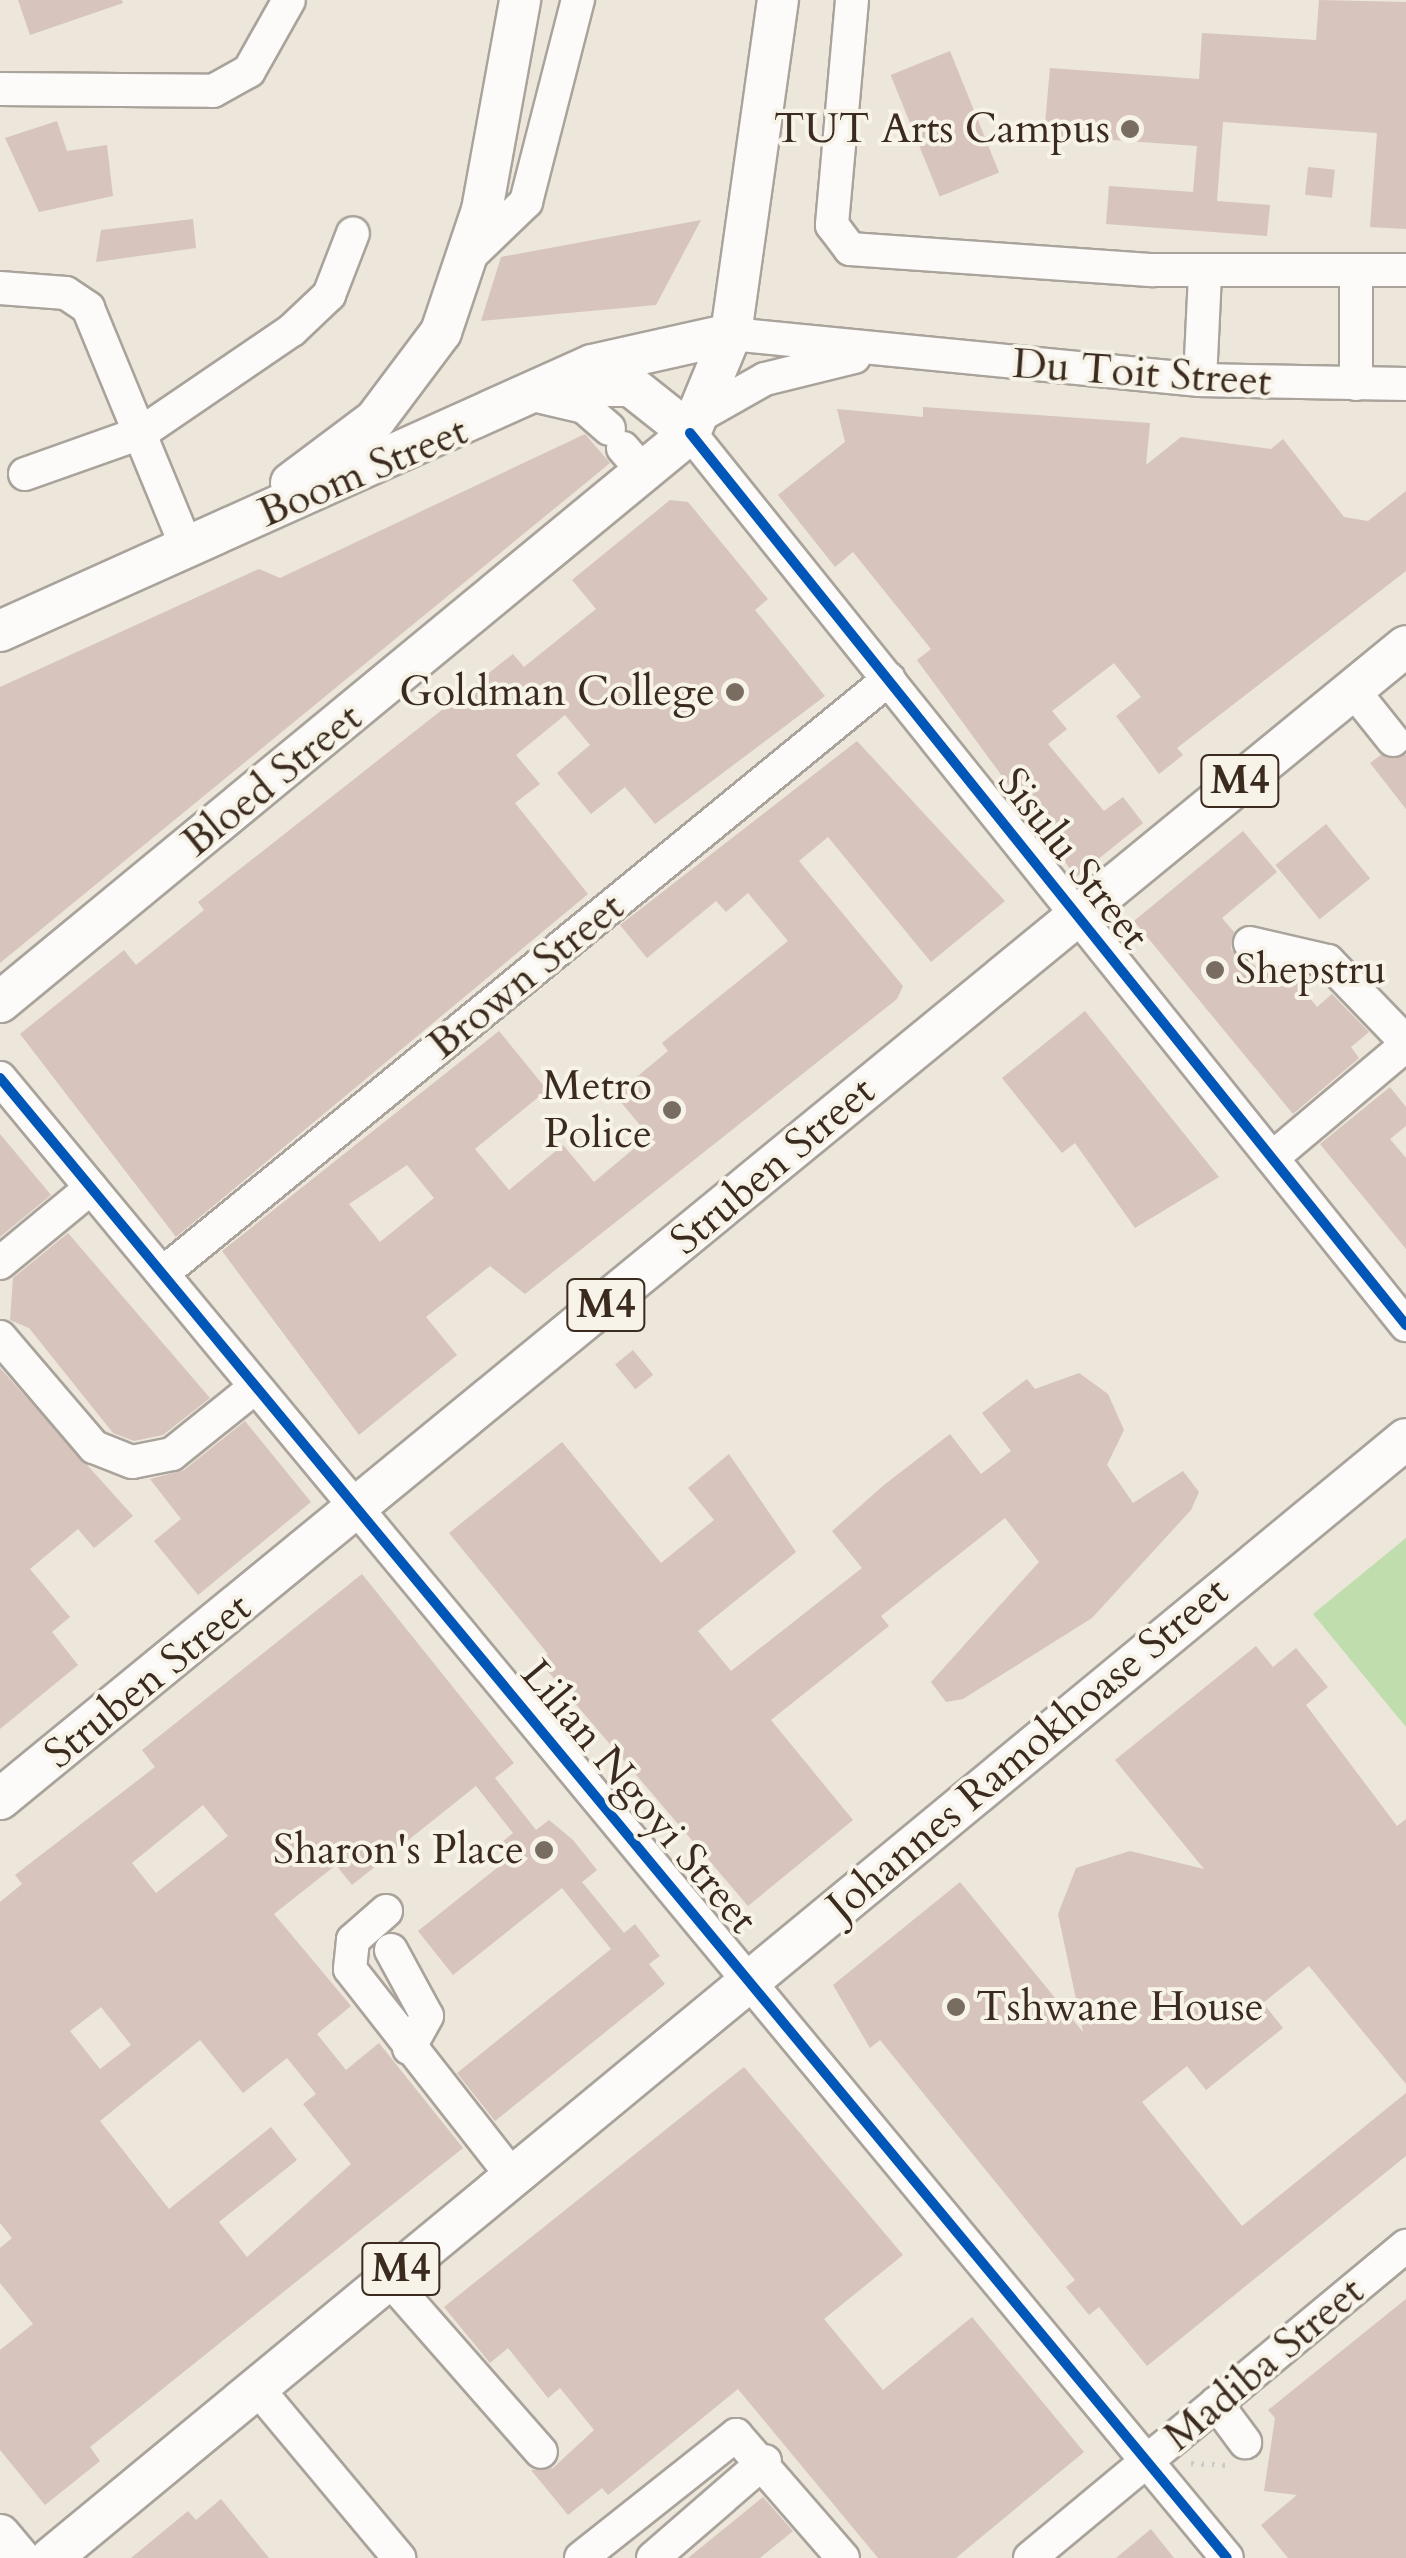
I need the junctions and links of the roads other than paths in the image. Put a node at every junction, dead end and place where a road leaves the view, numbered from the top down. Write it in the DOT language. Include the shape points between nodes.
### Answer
graph roads {
  1 [pos="289,0"];
  2 [pos="520,0"];
  3 [pos="578,0"];
  4 [pos="778,0"];
  5 [pos="852,0"];
  6 [pos="0,89"];
  7 [pos="353,233"];
  8 [pos="470,256"];
  9 [pos="1356,270"];
  10 [pos="1406,270"];
  11 [pos="1205,272"];
  12 [pos="0,288"];
  13 [pos="731,334"];
  14 [pos="878,352"];
  15 [pos="1200,380"];
  16 [pos="1356,384"];
  17 [pos="1406,384"];
  18 [pos="545,393"];
  19 [pos="695,424"];
  20 [pos="140,433"];
  21 [pos="625,449"];
  22 [pos="24,474"];
  23 [pos="202,541"];
  24 [pos="0,630"];
  25 [pos="1406,646"];
  26 [pos="889,679"];
  27 [pos="1353,690"];
  28 [pos="1393,740"];
  29 [pos="1074,914"];
  30 [pos="1250,943"];
  31 [pos="0,1002"];
  32 [pos="1406,1043"];
  33 [pos="0,1078"];
  34 [pos="1272,1158"];
  35 [pos="91,1188"];
  36 [pos="0,1263"];
  37 [pos="162,1274"];
  38 [pos="1406,1325"];
  39 [pos="0,1338"];
  40 [pos="254,1388"];
  41 [pos="1406,1439"];
  42 [pos="356,1515"];
  43 [pos="0,1799"];
  44 [pos="386,1911"];
  45 [pos="391,1950"];
  46 [pos="752,1980"];
  47 [pos="410,2048"];
  48 [pos="513,2177"];
  49 [pos="1406,2246"];
  50 [pos="389,2279"];
  51 [pos="257,2388"];
  52 [pos="1216,2404"];
  53 [pos="542,2452"];
  54 [pos="1248,2454"];
  55 [pos="765,2461"];
  56 [pos="1148,2461"];
  57 [pos="0,2535"];
  58 [pos="19,2558"];
  59 [pos="51,2558"];
  60 [pos="399,2558"];
  61 [pos="581,2558"];
  62 [pos="653,2558"];
  63 [pos="842,2558"];
  64 [pos="1030,2558"];
  65 [pos="1227,2558"];
  1 -- 6 [label="street" via="249,71 213,90"];
  2 -- 8 [label="main road"];
  3 -- 8 [label="street" via="526,202"];
  4 -- 13 [label="main road, Bloed Street"];
  5 -- 11 [label="street" via="832,225 843,244 879,254"];
  7 -- 20 [label="street" via="342,274 314,310"];
  8 -- 23 [label="main road" via="441,332 375,420"];
  9 -- 10 [label="street"];
  9 -- 11 [label="street"];
  9 -- 16 [label="street"];
  11 -- 15 [label="street"];
  12 -- 20 [label="street" via="66,293 88,308"];
  13 -- 14 [label="street, Du Toit Street"];
  13 -- 18 [label="main road, Boom Street" via="610,358"];
  13 -- 19 [label="main road, Bloed Street"];
  14 -- 15 [label="street, Du Toit Street"];
  14 -- 19 [label="street, Du Toit Street" via="766,379"];
  15 -- 16 [label="street, Du Toit Street"];
  16 -- 17 [label="street, Du Toit Street"];
  18 -- 19 [label="main road" via="631,386"];
  18 -- 21 [label="street" via="584,407"];
  18 -- 23 [label="main road, Boom Street"];
  19 -- 21 [label="main road, Bloed Street"];
  19 -- 26 [label="street, Sisulu Street"];
  20 -- 22 [label="street"];
  20 -- 23 [label="street"];
  21 -- 31 [label="main road, Bloed Street"];
  23 -- 24 [label="main road, Boom Street"];
  25 -- 27 [label="main road, Struben Street / M4"];
  26 -- 29 [label="street, Sisulu Street"];
  26 -- 37 [label="street, Brown Street"];
  27 -- 28 [label="street"];
  27 -- 29 [label="main road, Struben Street / M4"];
  29 -- 34 [label="street, Sisulu Street"];
  29 -- 42 [label="main road, Struben Street / M4"];
  30 -- 32 [label="street" via="1328,961"];
  32 -- 34 [label="street"];
  33 -- 35 [label="street, Lilian Ngoyi Street"];
  34 -- 38 [label="street, Sisulu Street"];
  35 -- 36 [label="street"];
  35 -- 37 [label="street, Lilian Ngoyi Street"];
  37 -- 40 [label="street, Lilian Ngoyi Street"];
  39 -- 40 [label="street" via="94,1446 132,1462 172,1454"];
  40 -- 42 [label="street, Lilian Ngoyi Street"];
  41 -- 46 [label="main road, Johannes Ramokhoase Street / M4"];
  42 -- 43 [label="main road, Struben Street / M4"];
  42 -- 46 [label="street, Lilian Ngoyi Street"];
  44 -- 47 [label="street" via="348,1958"];
  45 -- 47 [label="street" via="427,2016"];
  46 -- 48 [label="main road, Johannes Ramokhoase Street / M4"];
  46 -- 56 [label="street, Lilian Ngoyi Street"];
  47 -- 48 [label="street"];
  48 -- 50 [label="main road, Johannes Ramokhoase Street / M4"];
  49 -- 52 [label="street, Madiba Street"];
  50 -- 51 [label="main road, Johannes Ramokhoase Street / M4"];
  50 -- 53 [label="street"];
  51 -- 59 [label="main road, Johannes Ramokhoase Street / M4"];
  51 -- 60 [label="street"];
  52 -- 54 [label="street"];
  52 -- 56 [label="street, Madiba Street"];
  55 -- 61 [label="street" via="745,2437 726,2439"];
  55 -- 62 [label="street"];
  55 -- 63 [label="street"];
  56 -- 64 [label="street, Madiba Street"];
  56 -- 65 [label="street, Lilian Ngoyi Street"];
  57 -- 58 [label="main road"];
}
